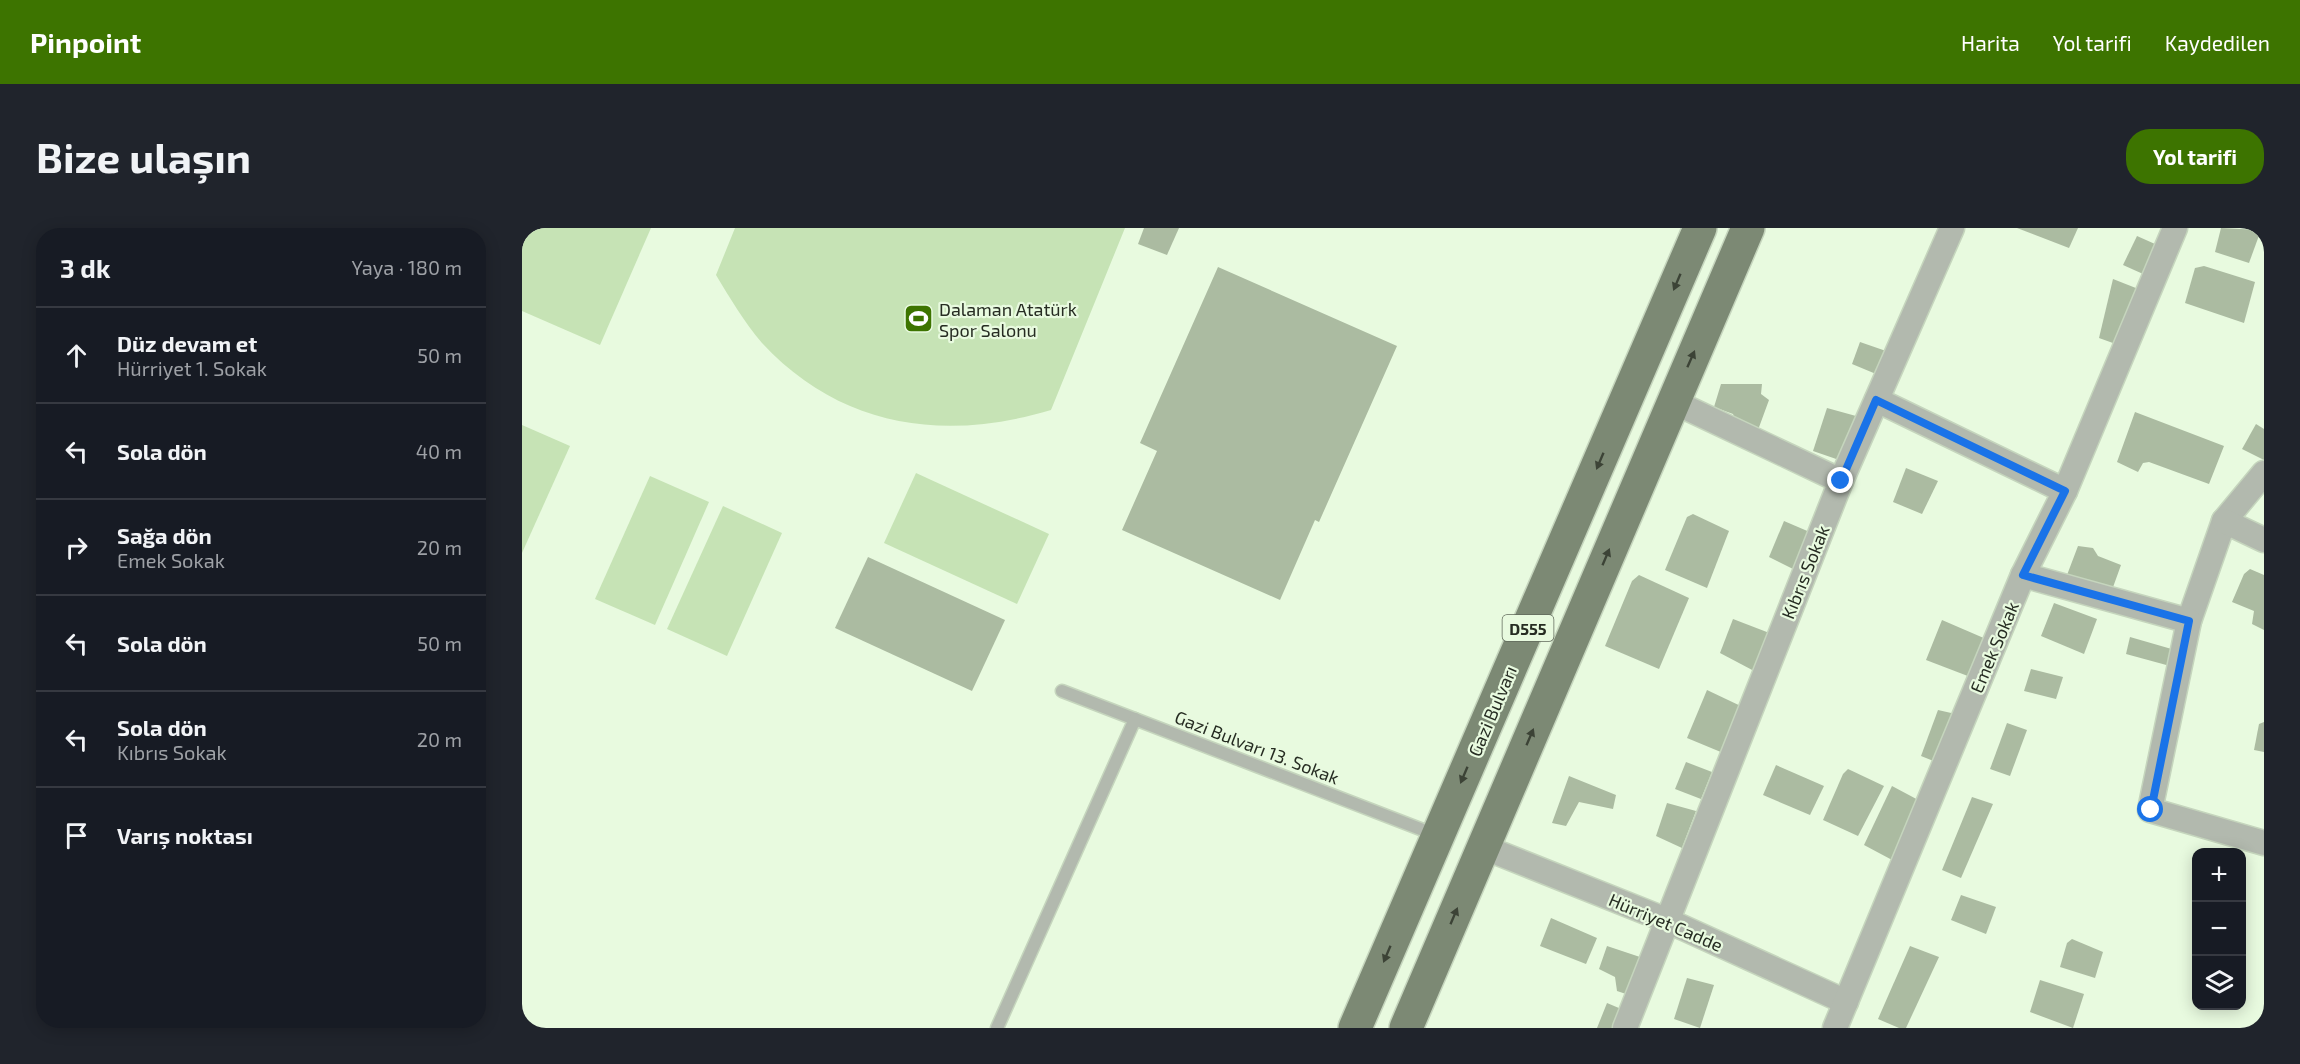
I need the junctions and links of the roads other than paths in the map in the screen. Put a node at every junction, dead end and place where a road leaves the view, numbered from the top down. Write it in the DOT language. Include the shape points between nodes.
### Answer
graph roads {
  1 [pos="1700,228"];
  2 [pos="1748,228"];
  3 [pos="1952,228"];
  4 [pos="2175,228"];
  5 [pos="1876,400"];
  6 [pos="1672,401"];
  7 [pos="2264,473"];
  8 [pos="1841,481"];
  9 [pos="2065,491"];
  10 [pos="2224,520"];
  11 [pos="2264,540"];
  12 [pos="2023,575"];
  13 [pos="2189,621"];
  14 [pos="1062,691"];
  15 [pos="1135,719"];
  16 [pos="1438,836"];
  17 [pos="2264,843"];
  18 [pos="1483,847"];
  19 [pos="1666,920"];
  20 [pos="1846,1002"];
  21 [pos="998,1028"];
  22 [pos="1355,1028"];
  23 [pos="1406,1028"];
  24 [pos="1625,1028"];
  25 [pos="1835,1028"];
  1 -- 16 [label="main road, Gazi Bulvarı / D555, one-way"];
  6 -- 2 [label="main road, D555, one-way"];
  3 -- 5 [label="street, Kıbrıs Sokak"];
  4 -- 9 [label="street, Emek Sokak"];
  5 -- 8 [label="street, Kıbrıs Sokak"];
  5 -- 9 [label="street"];
  6 -- 8 [label="street"];
  18 -- 6 [label="main road, D555, one-way"];
  7 -- 10 [label="street"];
  8 -- 19 [label="street, Kıbrıs Sokak"];
  9 -- 12 [label="street, Emek Sokak"];
  10 -- 11 [label="street"];
  10 -- 13 [label="street"];
  12 -- 13 [label="street"];
  12 -- 20 [label="street, Emek Sokak"];
  13 -- 17 [label="street" via="2151,810"];
  14 -- 15 [label="lane, Gazi Bulvarı 13. Sokak"];
  15 -- 16 [label="lane, Gazi Bulvarı 13. Sokak"];
  15 -- 21 [label="lane"];
  16 -- 18 [label="main road"];
  16 -- 22 [label="main road, Gazi Bulvarı / D555, one-way"];
  18 -- 19 [label="street, Hürriyet Cadde"];
  23 -- 18 [label="main road, D555, one-way"];
  19 -- 20 [label="street, Hürriyet Cadde"];
  19 -- 24 [label="street, Kıbrıs Sokak"];
  20 -- 25 [label="street, Emek Sokak"];
}
